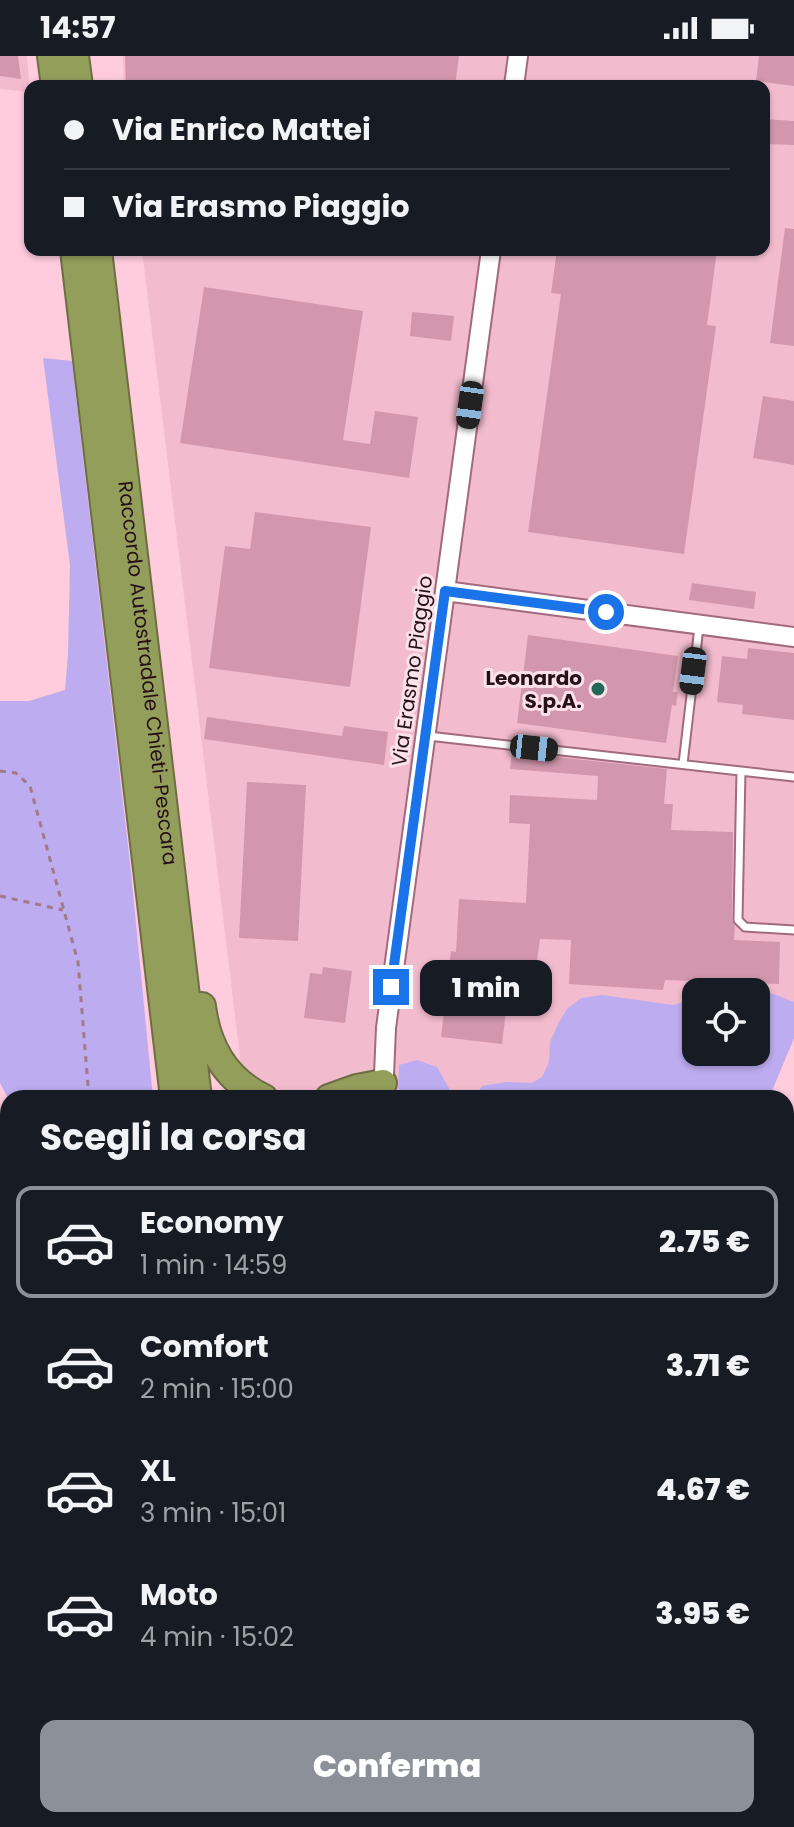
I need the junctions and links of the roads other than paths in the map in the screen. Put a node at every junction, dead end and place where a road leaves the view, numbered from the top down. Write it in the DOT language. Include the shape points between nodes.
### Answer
graph roads {
  1 [pos="51,56"];
  2 [pos="75,56"];
  3 [pos="518,56"];
  4 [pos="54,80"];
  5 [pos="78,80"];
  6 [pos="515,80"];
  7 [pos="75,256"];
  8 [pos="99,256"];
  9 [pos="490,256"];
  10 [pos="445,591"];
  11 [pos="699,625"];
  12 [pos="794,637"];
  13 [pos="426,735"];
  14 [pos="683,764"];
  15 [pos="741,771"];
  16 [pos="794,777"];
  17 [pos="176,914"];
  18 [pos="794,930"];
  19 [pos="173,1090"];
  20 [pos="197,1090"];
  21 [pos="250,1090"];
  22 [pos="351,1090"];
  23 [pos="374,1090"];
  24 [pos="383,1090"];
  1 -- 4 [label="highway"];
  2 -- 5 [label="highway"];
  3 -- 6 [label="street"];
  7 -- 19 [label="highway, Raccordo Autostradale Chieti-Pescara"];
  8 -- 17 [label="highway, Raccordo Autostradale Chieti-Pescara"];
  9 -- 10 [label="street, Via Erasmo Piaggio"];
  10 -- 11 [label="street"];
  10 -- 13 [label="street, Via Erasmo Piaggio"];
  11 -- 12 [label="street"];
  11 -- 14 [label="lane"];
  13 -- 14 [label="lane"];
  13 -- 24 [label="street, Via Erasmo Piaggio" via="386,1028"];
  14 -- 15 [label="lane"];
  15 -- 16 [label="lane"];
  15 -- 18 [label="lane" via="738,920 745,927"];
  17 -- 20 [label="highway, Raccordo Autostradale Chieti-Pescara"];
  17 -- 21 [label="highway" via="194,932 203,1014 213,1050 224,1068"];
  22 -- 23 [label="highway"];
}
